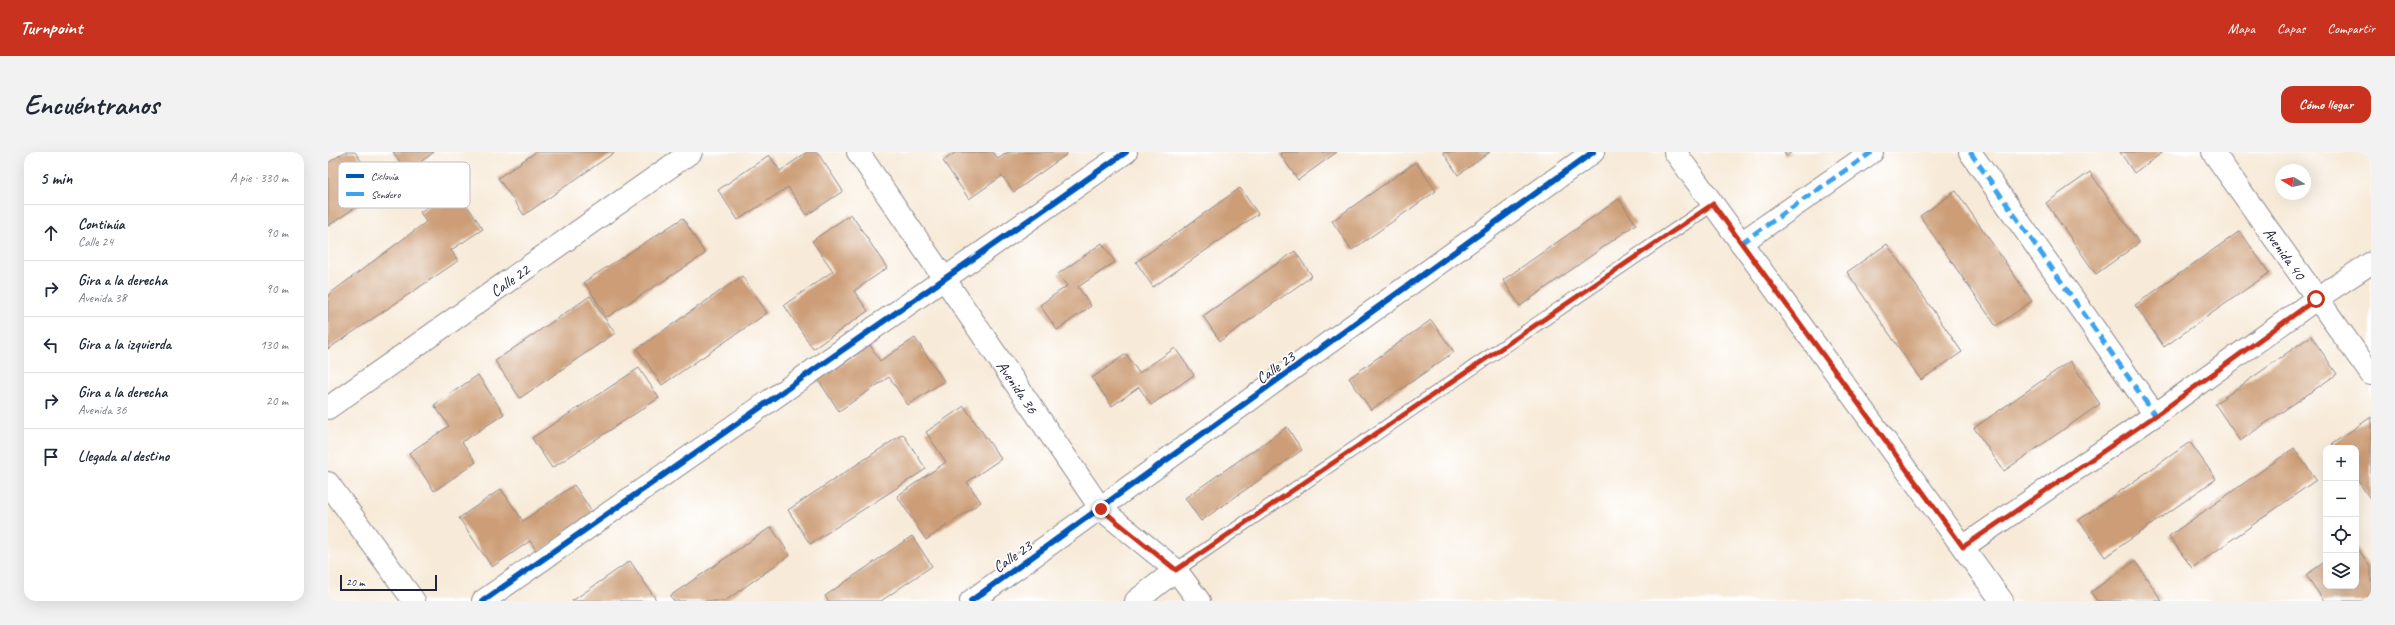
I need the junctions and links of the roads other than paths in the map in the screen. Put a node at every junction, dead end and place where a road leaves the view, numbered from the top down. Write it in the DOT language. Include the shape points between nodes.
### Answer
graph roads {
  1 [pos="691,152"];
  2 [pos="858,152"];
  3 [pos="1126,152"];
  4 [pos="1593,152"];
  5 [pos="1676,152"];
  6 [pos="1872,152"];
  7 [pos="1970,152"];
  8 [pos="2213,152"];
  9 [pos="1713,204"];
  10 [pos="1741,243"];
  11 [pos="2371,263"];
  12 [pos="946,279"];
  13 [pos="2316,299"];
  14 [pos="2371,374"];
  15 [pos="328,408"];
  16 [pos="2155,416"];
  17 [pos="328,483"];
  18 [pos="1101,509"];
  19 [pos="1963,547"];
  20 [pos="1176,570"];
  21 [pos="404,598"];
  22 [pos="483,601"];
  23 [pos="971,601"];
  24 [pos="1136,601"];
  25 [pos="1199,601"];
  26 [pos="2002,601"];
  1 -- 15 [label="street, Calle 22"];
  2 -- 12 [label="street, Avenida 36"];
  3 -- 12 [label="street"];
  4 -- 18 [label="street, Calle 23"];
  5 -- 9 [label="street"];
  6 -- 10 [label="street"];
  7 -- 16 [label="street"];
  8 -- 13 [label="street, Avenida 40"];
  9 -- 10 [label="street"];
  9 -- 20 [label="lane"];
  10 -- 19 [label="street"];
  11 -- 13 [label="street"];
  12 -- 18 [label="street, Avenida 36"];
  12 -- 22 [label="street"];
  13 -- 14 [label="street, Avenida 40"];
  13 -- 16 [label="street"];
  16 -- 19 [label="street"];
  17 -- 21 [label="street"];
  18 -- 20 [label="street, Avenida 36"];
  18 -- 23 [label="street, Calle 23"];
  19 -- 26 [label="street"];
  20 -- 24 [label="street"];
  20 -- 25 [label="street, Avenida 36"];
}
